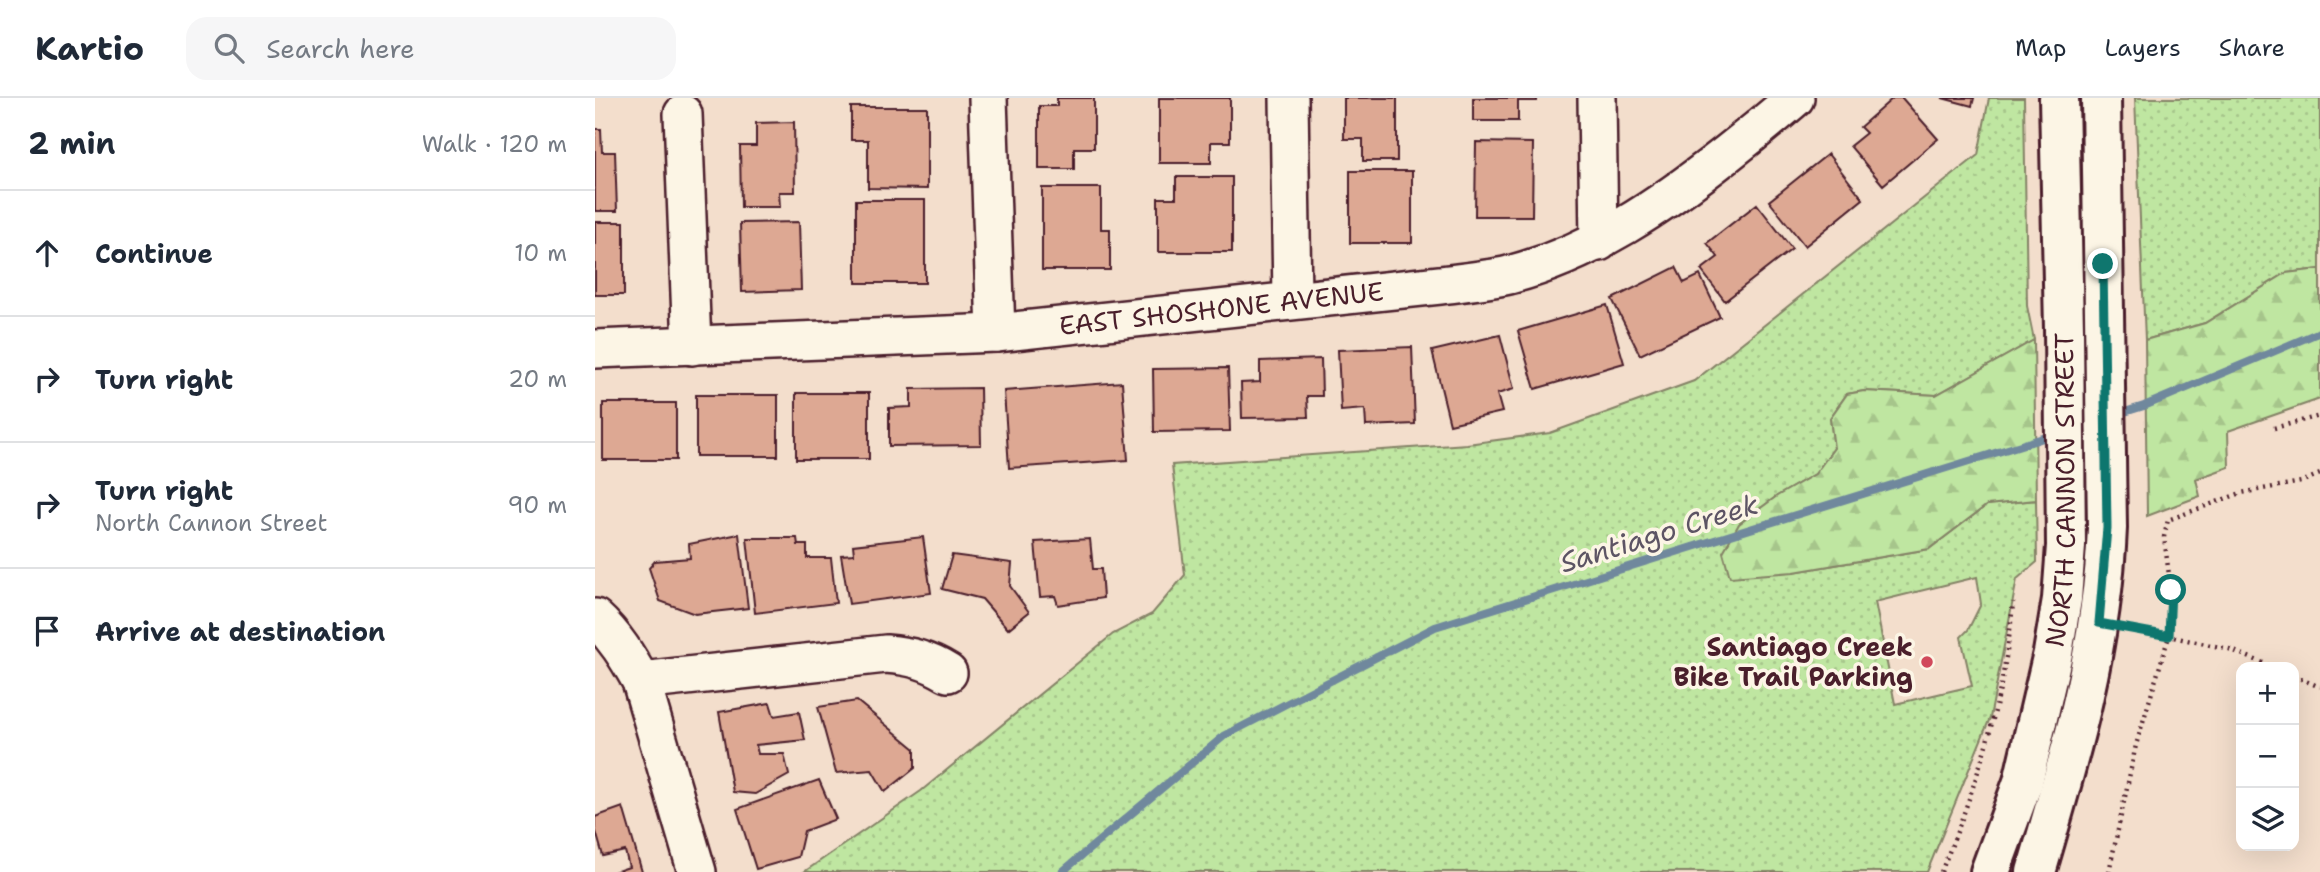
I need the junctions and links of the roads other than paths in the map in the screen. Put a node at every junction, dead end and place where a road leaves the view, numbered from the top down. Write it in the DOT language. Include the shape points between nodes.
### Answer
graph roads {
  1 [pos="988,98"];
  2 [pos="1290,98"];
  3 [pos="1597,98"];
  4 [pos="1795,98"];
  5 [pos="2059,98"];
  6 [pos="2101,98"];
  7 [pos="683,114"];
  8 [pos="1599,242"];
  9 [pos="1292,300"];
  10 [pos="996,333"];
  11 [pos="692,346"];
  12 [pos="595,349"];
  13 [pos="595,618"];
  14 [pos="948,673"];
  15 [pos="641,681"];
  16 [pos="697,872"];
  17 [pos="1990,872"];
  18 [pos="2035,872"];
  1 -- 10 [label="street"];
  2 -- 9 [label="street"];
  3 -- 8 [label="street"];
  4 -- 8 [label="street, EAST SHOSHONE AVENUE" via="1690,183"];
  5 -- 17 [label="main road, NORTH CANNON STREET" via="2066,546 2062,599 2023,782"];
  6 -- 18 [label="main road, NORTH CANNON STREET" via="2107,528 2099,623 2084,702"];
  7 -- 11 [label="street"];
  8 -- 9 [label="street, EAST SHOSHONE AVENUE" via="1508,275"];
  9 -- 10 [label="street, EAST SHOSHONE AVENUE"];
  10 -- 11 [label="street, EAST SHOSHONE AVENUE"];
  11 -- 12 [label="street, EAST SHOSHONE AVENUE"];
  13 -- 15 [label="street" via="627,655"];
  14 -- 15 [label="street" via="931,662 885,654"];
  15 -- 16 [label="street"];
}
